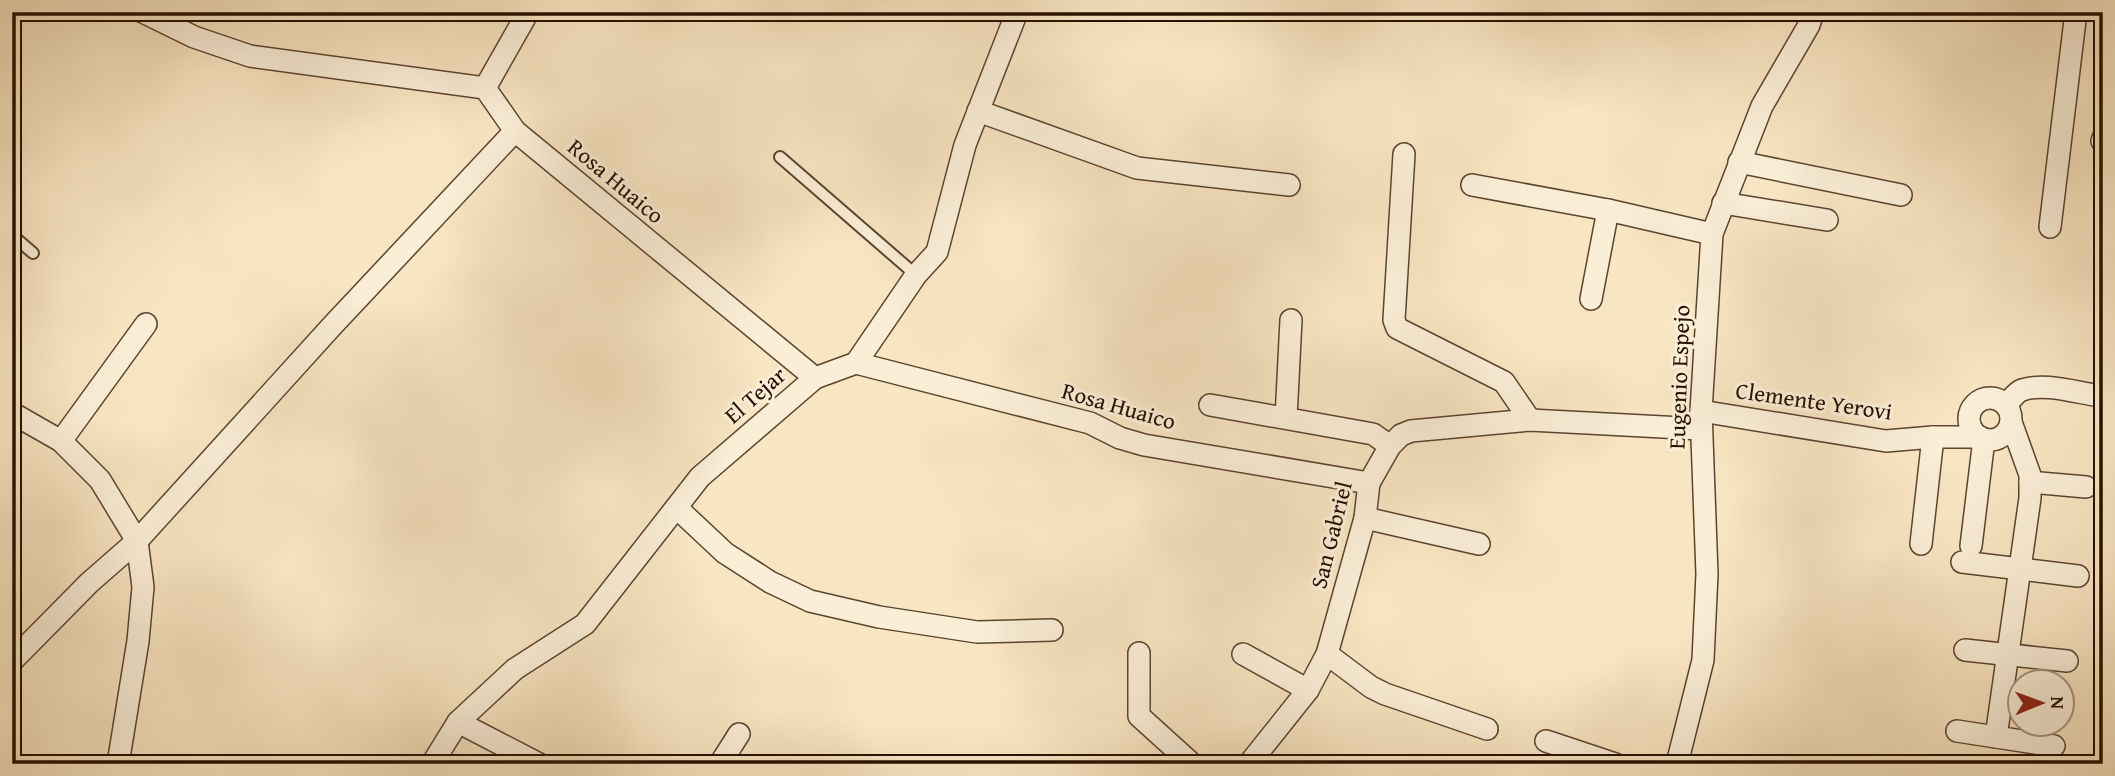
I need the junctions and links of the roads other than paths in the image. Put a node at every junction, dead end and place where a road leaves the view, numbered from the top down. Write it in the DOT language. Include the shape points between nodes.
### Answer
graph roads {
  1 [pos="143,12"];
  2 [pos="528,12"];
  3 [pos="1017,12"];
  4 [pos="1813,12"];
  5 [pos="2076,12"];
  6 [pos="485,88"];
  7 [pos="978,111"];
  8 [pos="515,131"];
  9 [pos="1405,155"];
  10 [pos="780,157"];
  11 [pos="1738,162"];
  12 [pos="1289,185"];
  13 [pos="1472,185"];
  14 [pos="1900,195"];
  15 [pos="1723,203"];
  16 [pos="1608,211"];
  17 [pos="1827,220"];
  18 [pos="2050,227"];
  19 [pos="1712,234"];
  20 [pos="12,236"];
  21 [pos="33,253"];
  22 [pos="916,275"];
  23 [pos="1591,299"];
  24 [pos="1291,320"];
  25 [pos="146,324"];
  26 [pos="856,363"];
  27 [pos="815,378"];
  28 [pos="2101,396"];
  29 [pos="1210,405"];
  30 [pos="12,413"];
  31 [pos="2008,413"];
  32 [pos="1969,414"];
  33 [pos="1286,418"];
  34 [pos="1701,420"];
  35 [pos="1530,421"];
  36 [pos="1925,438"];
  37 [pos="1984,439"];
  38 [pos="61,441"];
  39 [pos="1390,446"];
  40 [pos="2030,479"];
  41 [pos="1370,483"];
  42 [pos="2086,487"];
  43 [pos="677,508"];
  44 [pos="1365,518"];
  45 [pos="134,543"];
  46 [pos="1479,544"];
  47 [pos="1921,544"];
  48 [pos="2020,568"];
  49 [pos="2078,576"];
  50 [pos="1052,630"];
  51 [pos="1965,650"];
  52 [pos="1139,653"];
  53 [pos="1243,654"];
  54 [pos="1327,654"];
  55 [pos="2007,654"];
  56 [pos="12,661"];
  57 [pos="2067,661"];
  58 [pos="1308,690"];
  59 [pos="458,722"];
  60 [pos="1487,729"];
  61 [pos="1957,731"];
  62 [pos="739,734"];
  63 [pos="1996,737"];
  64 [pos="1546,741"];
  65 [pos="2054,746"];
  66 [pos="118,764"];
  67 [pos="432,764"];
  68 [pos="539,764"];
  69 [pos="720,764"];
  70 [pos="1192,764"];
  71 [pos="1249,764"];
  72 [pos="1615,764"];
  73 [pos="1677,764"];
  1 -- 6 [label="street" via="194,37 250,56"];
  2 -- 6 [label="street"];
  3 -- 7 [label="street"];
  4 -- 11 [label="street, Eugenio Espejo" via="1762,106"];
  5 -- 18 [label="street"];
  6 -- 8 [label="street, Rosa Huaico"];
  7 -- 12 [label="street" via="1137,168"];
  7 -- 22 [label="street" via="937,252"];
  8 -- 27 [label="street, Rosa Huaico"];
  8 -- 45 [label="street"];
  9 -- 35 [label="street" via="1397,328 1504,382"];
  10 -- 22 [label="lane"];
  11 -- 14 [label="street"];
  11 -- 15 [label="street, Eugenio Espejo"];
  13 -- 16 [label="street"];
  15 -- 17 [label="street"];
  15 -- 19 [label="street, Eugenio Espejo"];
  16 -- 19 [label="street"];
  16 -- 23 [label="street"];
  19 -- 34 [label="street, Eugenio Espejo"];
  20 -- 21 [label="lane"];
  22 -- 26 [label="street"];
  24 -- 33 [label="street"];
  25 -- 38 [label="street"];
  26 -- 27 [label="street, El Tejar"];
  26 -- 41 [label="street, Rosa Huaico" via="1090,423 1144,446"];
  27 -- 43 [label="street, El Tejar" via="700,477"];
  28 -- 31 [label="street" via="2030,388 2020,391"];
  29 -- 33 [label="street"];
  30 -- 38 [label="street"];
  31 -- 32 [label="street" via="1995,398 1988,397 1976,402"];
  31 -- 37 [label="street" via="2005,433"];
  31 -- 40 [label="street"];
  32 -- 36 [label="street"];
  32 -- 37 [label="street" via="1971,428"];
  33 -- 39 [label="street" via="1373,434"];
  34 -- 35 [label="street"];
  34 -- 36 [label="street, Clemente Yerovi" via="1886,441"];
  34 -- 73 [label="street, Eugenio Espejo" via="1707,574 1703,660"];
  35 -- 39 [label="street" via="1411,431"];
  36 -- 37 [label="street, Clemente Yerovi"];
  36 -- 47 [label="street"];
  37 -- 40 [label="street"];
  37 -- 48 [label="street" via="1966,554"];
  38 -- 45 [label="street" via="100,480"];
  39 -- 41 [label="street, San Gabriel"];
  40 -- 42 [label="street"];
  40 -- 48 [label="street"];
  41 -- 44 [label="street, San Gabriel"];
  43 -- 50 [label="street" via="725,553 810,601 977,632"];
  43 -- 59 [label="street, El Tejar" via="585,624 515,669"];
  44 -- 46 [label="street"];
  44 -- 54 [label="street, San Gabriel"];
  45 -- 56 [label="street"];
  45 -- 66 [label="street" via="143,587"];
  48 -- 49 [label="street"];
  48 -- 55 [label="street"];
  51 -- 55 [label="street"];
  52 -- 70 [label="street" via="1139,716"];
  53 -- 58 [label="street"];
  54 -- 58 [label="street, San Gabriel"];
  54 -- 60 [label="street" via="1385,694"];
  55 -- 57 [label="street"];
  55 -- 63 [label="street"];
  58 -- 71 [label="street, San Gabriel"];
  59 -- 67 [label="street, El Tejar"];
  59 -- 68 [label="street"];
  61 -- 63 [label="street"];
  62 -- 69 [label="street"];
  63 -- 65 [label="street"];
  64 -- 72 [label="street"];
}
